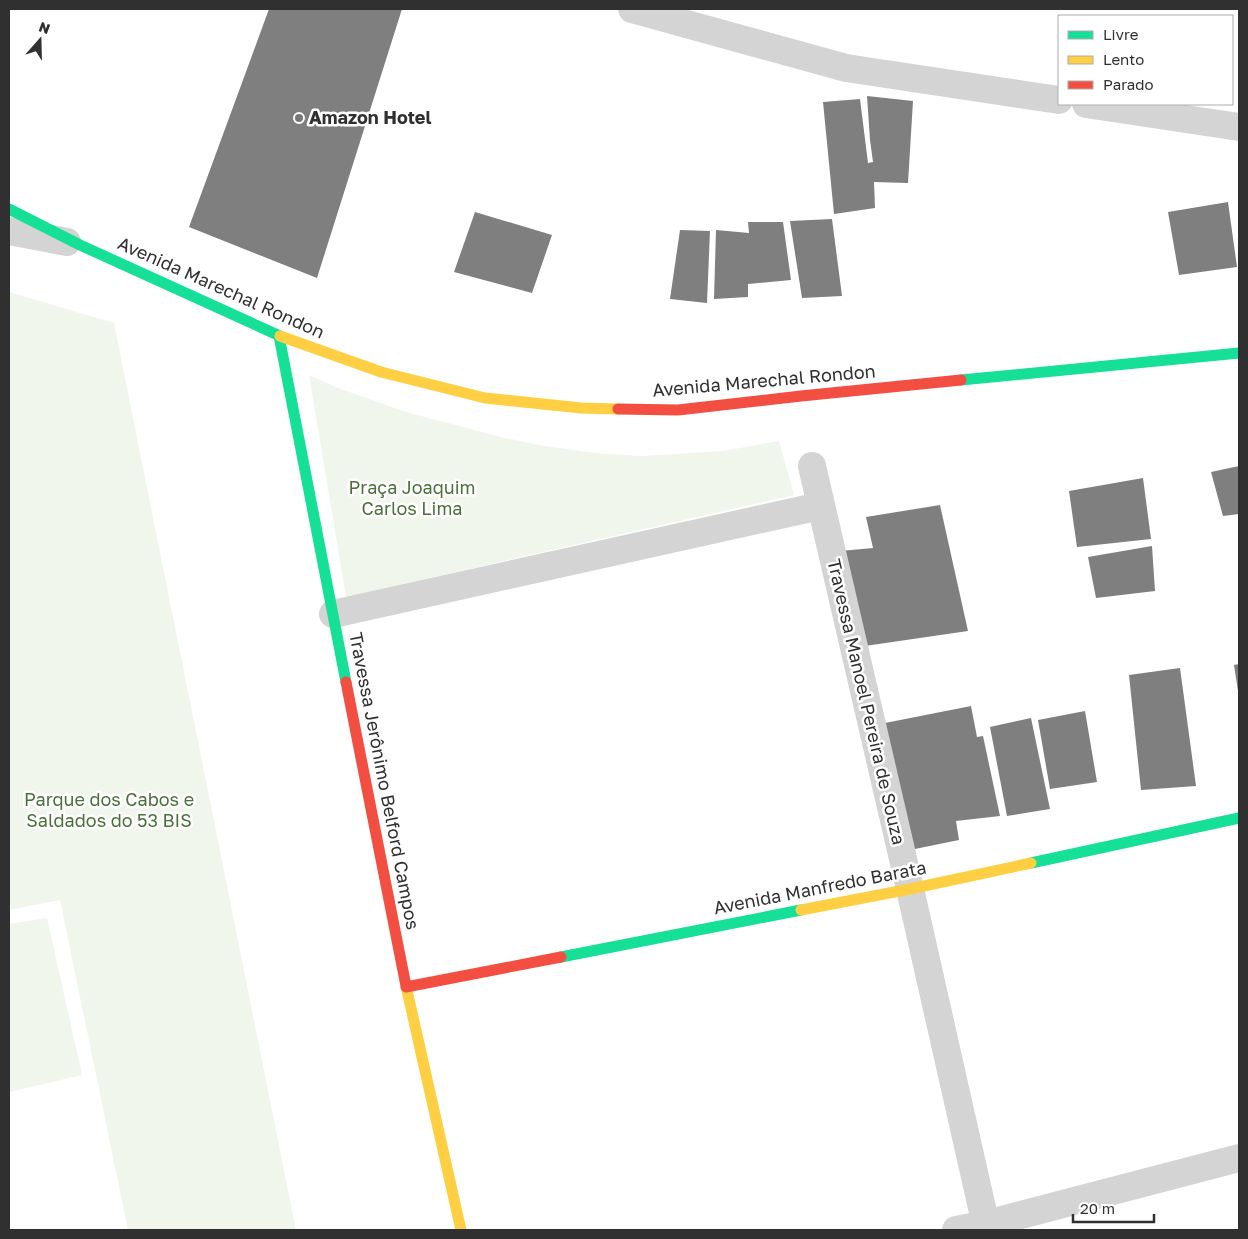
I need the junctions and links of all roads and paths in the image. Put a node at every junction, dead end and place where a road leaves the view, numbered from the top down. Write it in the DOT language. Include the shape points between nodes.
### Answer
graph roads {
  1 [pos="632,9"];
  2 [pos="1058,100"];
  3 [pos="1093,105"];
  4 [pos="1239,127"];
  5 [pos="9,209"];
  6 [pos="9,231"];
  7 [pos="80,245"];
  8 [pos="279,336"];
  9 [pos="1239,353"];
  10 [pos="812,466"];
  11 [pos="820,506"];
  12 [pos="333,614"];
  13 [pos="1239,818"];
  14 [pos="910,888"];
  15 [pos="406,987"];
  16 [pos="1239,1158"];
  17 [pos="987,1227"];
  18 [pos="461,1230"];
  19 [pos="956,1230"];
  1 -- 2 [label="street" via="846,68"];
  3 -- 4 [label="street"];
  5 -- 7 [label="street, Avenida Marechal Rondon"];
  6 -- 7 [label="street"];
  7 -- 8 [label="street, Avenida Marechal Rondon"];
  8 -- 9 [label="street, Avenida Marechal Rondon" via="381,372 485,398 582,408 678,410"];
  8 -- 12 [label="street, Travessa Jerônimo Belford Campos"];
  10 -- 11 [label="street, Travessa Manoel Pereira de Souza"];
  11 -- 12 [label="street"];
  11 -- 14 [label="street, Travessa Manoel Pereira de Souza"];
  12 -- 15 [label="street, Travessa Jerônimo Belford Campos"];
  13 -- 14 [label="street, Avenida Manfredo Barata"];
  14 -- 15 [label="street, Avenida Manfredo Barata"];
  14 -- 17 [label="street, Travessa Manoel Pereira de Souza"];
  15 -- 18 [label="street, Travessa Jerônimo Belford Campos"];
  16 -- 17 [label="street"];
  17 -- 19 [label="street"];
}
